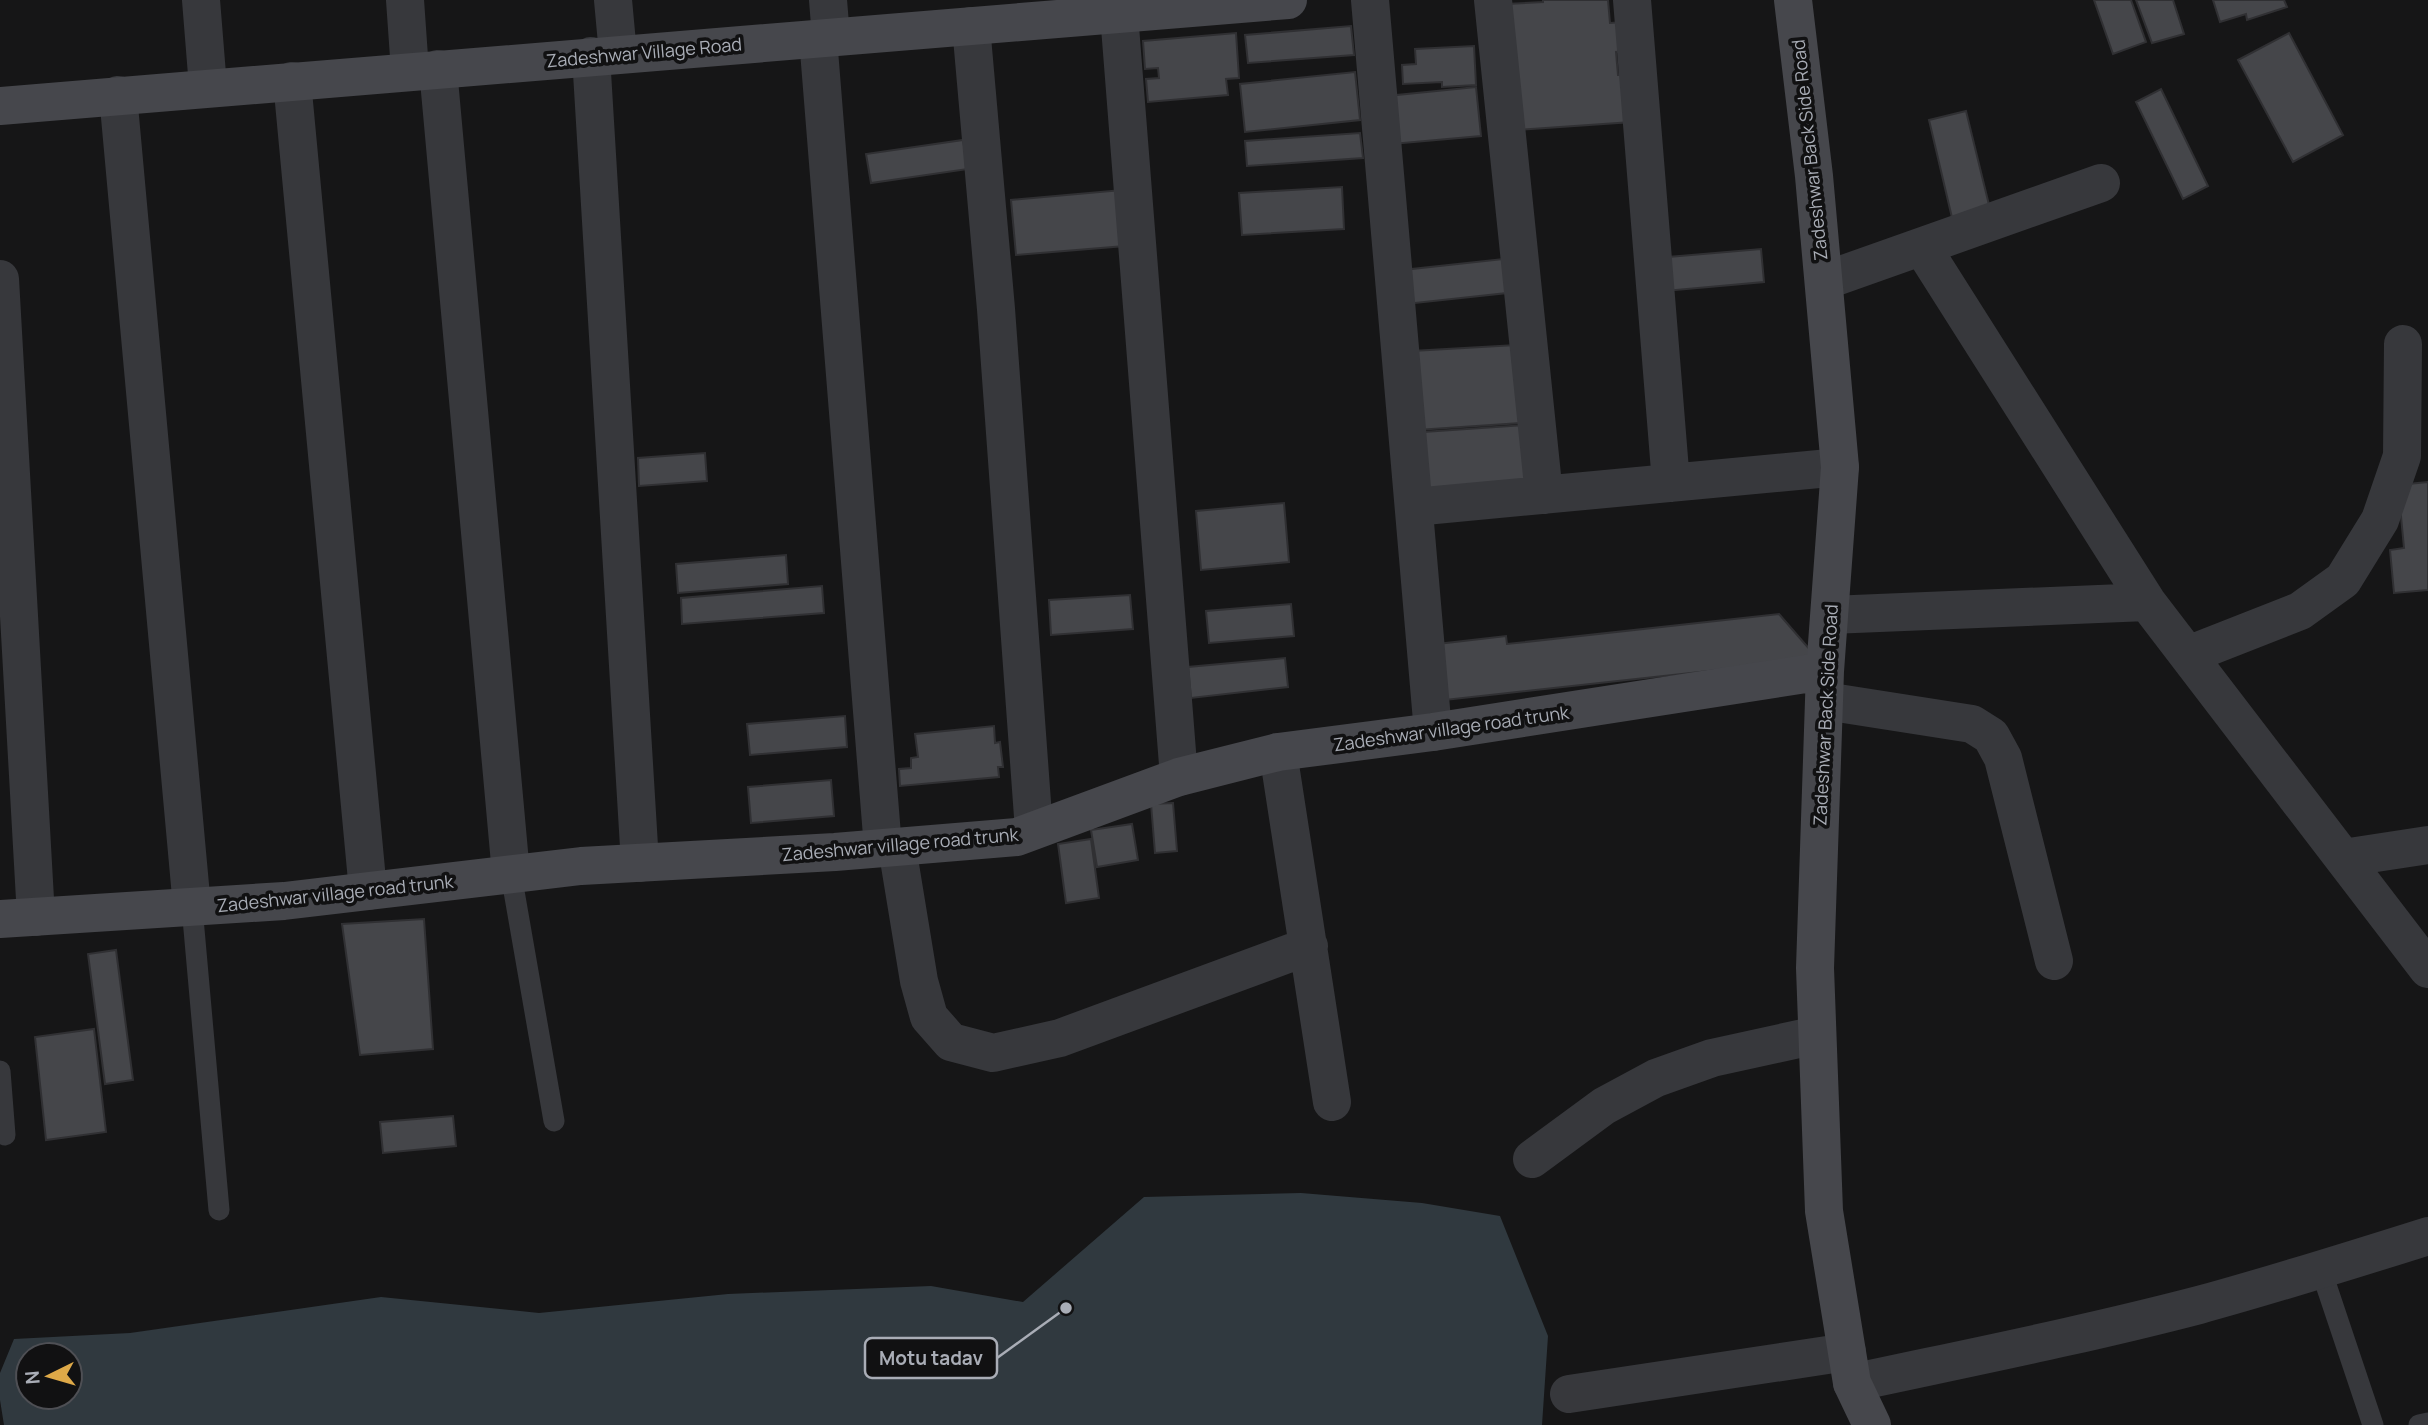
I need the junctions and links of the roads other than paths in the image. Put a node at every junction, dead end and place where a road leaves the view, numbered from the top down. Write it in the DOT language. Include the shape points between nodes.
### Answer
graph roads {
  1 [pos="201,0"];
  2 [pos="405,0"];
  3 [pos="613,0"];
  4 [pos="828,0"];
  5 [pos="1288,0"];
  6 [pos="1370,0"];
  7 [pos="1493,0"];
  8 [pos="1632,0"];
  9 [pos="1793,0"];
  10 [pos="1236,2"];
  11 [pos="1033,10"];
  12 [pos="1119,14"];
  13 [pos="971,26"];
  14 [pos="824,38"];
  15 [pos="605,55"];
  16 [pos="424,70"];
  17 [pos="292,80"];
  18 [pos="208,87"];
  19 [pos="118,95"];
  20 [pos="0,106"];
  21 [pos="2101,183"];
  22 [pos="1922,247"];
  23 [pos="0,279"];
  24 [pos="1824,281"];
  25 [pos="2403,344"];
  26 [pos="1840,467"];
  27 [pos="1671,483"];
  28 [pos="1544,495"];
  29 [pos="1414,507"];
  30 [pos="2147,602"];
  31 [pos="1830,615"];
  32 [pos="2188,655"];
  33 [pos="1825,686"];
  34 [pos="1433,732"];
  35 [pos="1278,752"];
  36 [pos="1179,777"];
  37 [pos="1034,830"];
  38 [pos="2428,845"];
  39 [pos="890,848"];
  40 [pos="2343,858"];
  41 [pos="640,863"];
  42 [pos="511,874"];
  43 [pos="368,891"];
  44 [pos="192,907"];
  45 [pos="18,918"];
  46 [pos="1309,946"];
  47 [pos="2054,961"];
  48 [pos="2428,969"];
  49 [pos="1817,1035"];
  50 [pos="0,1071"];
  51 [pos="1332,1102"];
  52 [pos="554,1121"];
  53 [pos="5,1135"];
  54 [pos="1532,1159"];
  55 [pos="219,1210"];
  56 [pos="2428,1236"];
  57 [pos="2320,1270"];
  58 [pos="1850,1367"];
  59 [pos="1569,1394"];
  60 [pos="2428,1423"];
  61 [pos="1872,1425"];
  62 [pos="2373,1425"];
  63 [pos="2419,1425"];
  1 -- 18 [label="street"];
  2 -- 16 [label="street"];
  3 -- 15 [label="street"];
  4 -- 14 [label="street"];
  5 -- 10 [label="street, Zadeshwar Village Road"];
  6 -- 29 [label="street"];
  7 -- 28 [label="street"];
  8 -- 27 [label="street"];
  9 -- 24 [label="street, Zadeshwar Back Side Road"];
  10 -- 12 [label="street, Zadeshwar Village Road"];
  11 -- 12 [label="street, Zadeshwar Village Road"];
  11 -- 13 [label="street, Zadeshwar Village Road"];
  12 -- 36 [label="street"];
  13 -- 14 [label="street, Zadeshwar Village Road"];
  13 -- 37 [label="street"];
  14 -- 15 [label="street, Zadeshwar Village Road"];
  14 -- 39 [label="street"];
  15 -- 16 [label="street, Zadeshwar Village Road"];
  15 -- 41 [label="street"];
  16 -- 17 [label="street, Zadeshwar Village Road"];
  16 -- 42 [label="street"];
  17 -- 18 [label="street, Zadeshwar Village Road"];
  17 -- 43 [label="street"];
  18 -- 19 [label="street, Zadeshwar Village Road"];
  19 -- 20 [label="street, Zadeshwar Village Road"];
  19 -- 44 [label="street"];
  21 -- 22 [label="street"];
  22 -- 24 [label="street"];
  22 -- 30 [label="street"];
  23 -- 45 [label="street"];
  24 -- 26 [label="street, Zadeshwar Back Side Road"];
  25 -- 32 [label="street" via="2402,456 2380,520 2343,580 2300,611"];
  26 -- 27 [label="street"];
  26 -- 31 [label="street, Zadeshwar Back Side Road"];
  27 -- 28 [label="street"];
  28 -- 29 [label="street"];
  29 -- 34 [label="street"];
  30 -- 31 [label="street"];
  30 -- 32 [label="street"];
  31 -- 33 [label="street, Zadeshwar Back Side Road"];
  32 -- 40 [label="street"];
  33 -- 34 [label="street, Zadeshwar village road trunk"];
  33 -- 47 [label="street" via="1972,724 1992,736 2003,758"];
  33 -- 49 [label="street, Zadeshwar Back Side Road" via="1815,968"];
  34 -- 35 [label="street, Zadeshwar village road trunk"];
  35 -- 36 [label="street, Zadeshwar village road trunk"];
  35 -- 46 [label="street"];
  36 -- 37 [label="street, Zadeshwar village road trunk"];
  37 -- 39 [label="street, Zadeshwar village road trunk" via="1017,836"];
  38 -- 40 [label="street"];
  39 -- 41 [label="street, Zadeshwar village road trunk"];
  39 -- 46 [label="street" via="929,1017 951,1042 993,1053 1060,1038"];
  40 -- 48 [label="street"];
  41 -- 42 [label="street, Zadeshwar village road trunk"];
  42 -- 43 [label="street, Zadeshwar village road trunk"];
  42 -- 52 [label="lane"];
  43 -- 44 [label="street, Zadeshwar village road trunk"];
  44 -- 45 [label="street, Zadeshwar village road trunk"];
  44 -- 55 [label="lane"];
  46 -- 51 [label="street"];
  49 -- 54 [label="street" via="1712,1058 1656,1078 1604,1106"];
  49 -- 58 [label="street, Zadeshwar Back Side Road" via="1824,1211"];
  50 -- 53 [label="lane"];
  56 -- 57 [label="street"];
  57 -- 58 [label="street" via="2095,1330"];
  57 -- 62 [label="lane"];
  58 -- 59 [label="street"];
  58 -- 61 [label="street, Zadeshwar Back Side Road"];
  60 -- 63 [label="lane"];
}
